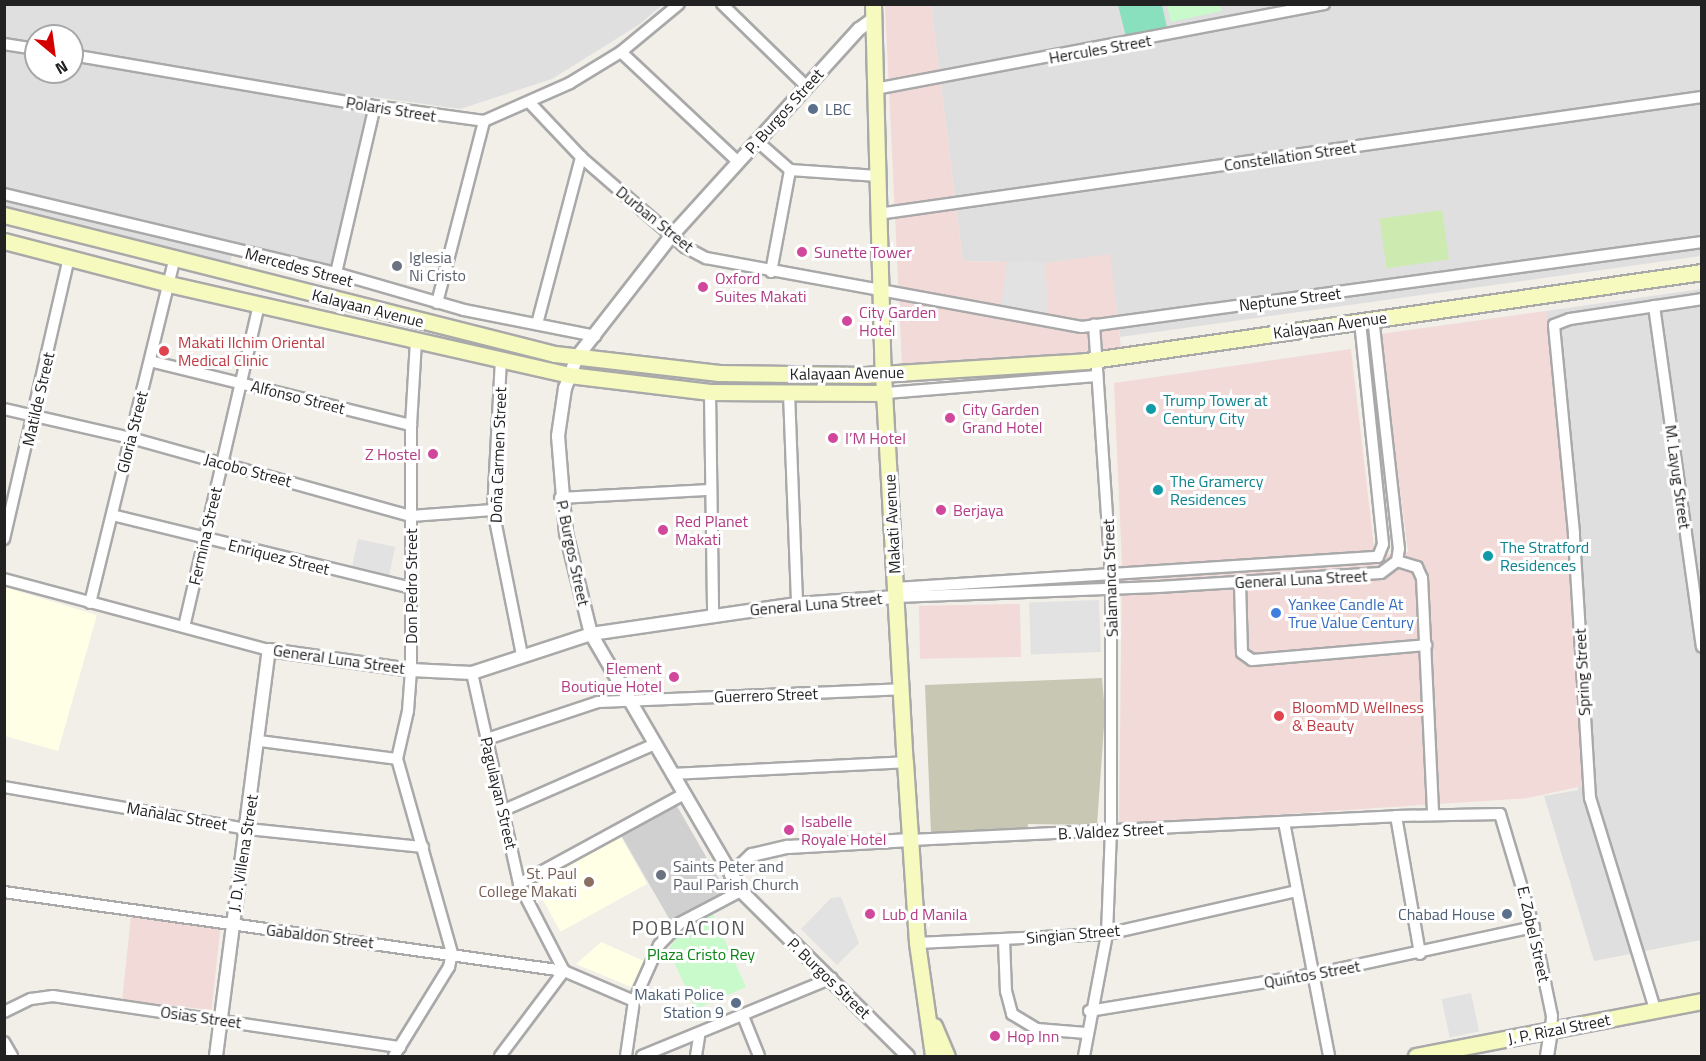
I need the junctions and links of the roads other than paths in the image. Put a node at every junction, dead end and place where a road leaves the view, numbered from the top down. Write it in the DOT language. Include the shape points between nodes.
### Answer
graph roads {
  1 [pos="680,4"];
  2 [pos="722,4"];
  3 [pos="1324,4"];
  4 [pos="873,12"];
  5 [pos="4,44"];
  6 [pos="24,47"];
  7 [pos="621,52"];
  8 [pos="84,57"];
  9 [pos="806,87"];
  10 [pos="875,89"];
  11 [pos="1701,97"];
  12 [pos="530,103"];
  13 [pos="375,106"];
  14 [pos="484,121"];
  15 [pos="757,141"];
  16 [pos="581,157"];
  17 [pos="738,162"];
  18 [pos="790,170"];
  19 [pos="878,176"];
  20 [pos="4,194"];
  21 [pos="878,214"];
  22 [pos="4,215"];
  23 [pos="672,236"];
  24 [pos="4,241"];
  25 [pos="1701,242"];
  26 [pos="69,258"];
  27 [pos="174,260"];
  28 [pos="771,272"];
  29 [pos="1701,272"];
  30 [pos="336,273"];
  31 [pos="169,284"];
  32 [pos="880,291"];
  33 [pos="1701,299"];
  34 [pos="437,303"];
  35 [pos="259,305"];
  36 [pos="1654,306"];
  37 [pos="1366,320"];
  38 [pos="537,324"];
  39 [pos="1094,325"];
  40 [pos="595,336"];
  41 [pos="416,341"];
  42 [pos="577,357"];
  43 [pos="501,360"];
  44 [pos="1096,360"];
  45 [pos="150,361"];
  46 [pos="883,374"];
  47 [pos="569,375"];
  48 [pos="1098,376"];
  49 [pos="241,383"];
  50 [pos="710,392"];
  51 [pos="789,393"];
  52 [pos="885,393"];
  53 [pos="4,409"];
  54 [pos="35,416"];
  55 [pos="411,425"];
  56 [pos="131,438"];
  57 [pos="1386,440"];
  58 [pos="1372,442"];
  59 [pos="222,463"];
  60 [pos="710,490"];
  61 [pos="560,498"];
  62 [pos="493,510"];
  63 [pos="111,515"];
  64 [pos="411,516"];
  65 [pos="204,538"];
  66 [pos="4,539"];
  67 [pos="1397,561"];
  68 [pos="1210,567"];
  69 [pos="1111,574"];
  70 [pos="4,579"];
  71 [pos="1240,582"];
  72 [pos="1211,584"];
  73 [pos="411,588"];
  74 [pos="1111,589"];
  75 [pos="896,592"];
  76 [pos="90,603"];
  77 [pos="797,604"];
  78 [pos="713,615"];
  79 [pos="184,627"];
  80 [pos="591,634"];
  81 [pos="1426,645"];
  82 [pos="1701,646"];
  83 [pos="269,650"];
  84 [pos="522,655"];
  85 [pos="411,670"];
  86 [pos="472,673"];
  87 [pos="902,689"];
  88 [pos="630,701"];
  89 [pos="487,739"];
  90 [pos="260,741"];
  91 [pos="655,744"];
  92 [pos="397,759"];
  93 [pos="905,762"];
  94 [pos="672,774"];
  95 [pos="4,787"];
  96 [pos="684,794"];
  97 [pos="504,810"];
  98 [pos="1500,814"];
  99 [pos="1433,815"];
  100 [pos="1396,816"];
  101 [pos="1284,822"];
  102 [pos="248,829"];
  103 [pos="1111,831"];
  104 [pos="911,840"];
  105 [pos="423,847"];
  106 [pos="731,874"];
  107 [pos="519,884"];
  108 [pos="741,891"];
  109 [pos="1296,891"];
  110 [pos="4,892"];
  111 [pos="232,925"];
  112 [pos="1534,927"];
  113 [pos="1107,934"];
  114 [pos="1004,940"];
  115 [pos="917,943"];
  116 [pos="452,953"];
  117 [pos="1420,954"];
  118 [pos="564,971"];
  119 [pos="1310,975"];
  120 [pos="832,978"];
  121 [pos="1701,1000"];
  122 [pos="633,1001"];
  123 [pos="926,1007"];
  124 [pos="1655,1009"];
  125 [pos="1089,1011"];
  126 [pos="4,1012"];
  127 [pos="743,1016"];
  128 [pos="220,1019"];
  129 [pos="1551,1030"];
  130 [pos="1086,1033"];
  131 [pos="699,1036"];
  132 [pos="4,1042"];
  133 [pos="397,1052"];
  134 [pos="1436,1054"];
  135 [pos="12,1056"];
  136 [pos="216,1056"];
  137 [pos="500,1056"];
  138 [pos="626,1056"];
  139 [pos="642,1056"];
  140 [pos="696,1056"];
  141 [pos="759,1056"];
  142 [pos="908,1056"];
  143 [pos="933,1056"];
  144 [pos="947,1056"];
  145 [pos="1083,1056"];
  146 [pos="1329,1056"];
  147 [pos="1416,1056"];
  148 [pos="1547,1056"];
  1 -- 7 [label="street, Polaris Street"];
  2 -- 9 [label="street"];
  3 -- 10 [label="street, Hercules Street"];
  4 -- 9 [label="street, P. Burgos Street"];
  4 -- 10 [label="main road, Makati Avenue"];
  5 -- 6 [label="street"];
  7 -- 12 [label="street, Polaris Street"];
  7 -- 17 [label="street"];
  8 -- 13 [label="street, Polaris Street"];
  9 -- 15 [label="street, P. Burgos Street"];
  10 -- 19 [label="main road, Makati Avenue"];
  11 -- 21 [label="street, Constellation Street"];
  12 -- 14 [label="street, Polaris Street"];
  12 -- 16 [label="street, Durban Street"];
  13 -- 14 [label="street, Polaris Street"];
  13 -- 30 [label="street"];
  14 -- 34 [label="street"];
  15 -- 17 [label="street, P. Burgos Street"];
  15 -- 18 [label="street"];
  16 -- 23 [label="street, Durban Street"];
  16 -- 38 [label="street"];
  17 -- 23 [label="street, P. Burgos Street"];
  18 -- 19 [label="street"];
  18 -- 28 [label="street"];
  19 -- 21 [label="main road, Makati Avenue"];
  20 -- 30 [label="street, Mercedes Street"];
  21 -- 32 [label="main road, Makati Avenue"];
  22 -- 27 [label="main road, Kalayaan Avenue"];
  23 -- 28 [label="street, Durban Street" via="706,258"];
  23 -- 40 [label="street, P. Burgos Street"];
  24 -- 26 [label="main road, Kalayaan Avenue"];
  25 -- 39 [label="street, Neptune Street"];
  26 -- 31 [label="main road, Kalayaan Avenue"];
  26 -- 54 [label="street, Matilde Street"];
  27 -- 31 [label="street, Gloria Street"];
  27 -- 42 [label="main road, Kalayaan Avenue"];
  28 -- 32 [label="street, Durban Street"];
  29 -- 37 [label="main road, Kalayaan Avenue"];
  30 -- 34 [label="street, Mercedes Street"];
  31 -- 35 [label="main road, Kalayaan Avenue"];
  31 -- 45 [label="street, Gloria Street"];
  32 -- 39 [label="street, Neptune Street" via="1082,327"];
  32 -- 46 [label="main road, Makati Avenue"];
  33 -- 36 [label="street"];
  34 -- 38 [label="street, Mercedes Street"];
  35 -- 41 [label="main road, Kalayaan Avenue"];
  35 -- 49 [label="street, Fermina Street"];
  36 -- 82 [label="street, M. Layug Street"];
  36 -- 124 [label="street, Spring Street" via="1554,325 1574,533 1590,798"];
  37 -- 44 [label="main road, Kalayaan Avenue"];
  37 -- 57 [label="street"];
  37 -- 58 [label="street, General Luna Street"];
  38 -- 40 [label="street, Mercedes Street"];
  39 -- 44 [label="street, Salamanca Street"];
  40 -- 42 [label="street, P. Burgos Street"];
  41 -- 43 [label="main road, Kalayaan Avenue"];
  41 -- 55 [label="street, Don Pedro Street"];
  42 -- 46 [label="main road, Kalayaan Avenue" via="704,373"];
  42 -- 47 [label="street, P. Burgos Street"];
  43 -- 47 [label="main road, Kalayaan Avenue"];
  43 -- 62 [label="street, Doña Carmen Street"];
  44 -- 46 [label="main road, Kalayaan Avenue"];
  44 -- 48 [label="street, Salamanca Street"];
  45 -- 49 [label="street, Alfonso Street"];
  45 -- 56 [label="street, Gloria Street"];
  46 -- 52 [label="main road, Makati Avenue"];
  47 -- 50 [label="main road, Kalayaan Avenue"];
  47 -- 61 [label="street, P. Burgos Street" via="558,436"];
  48 -- 52 [label="street, Kalayaan Avenue"];
  48 -- 69 [label="street, Salamanca Street"];
  49 -- 55 [label="street, Alfonso Street"];
  49 -- 59 [label="street, Fermina Street"];
  50 -- 51 [label="main road, Kalayaan Avenue"];
  50 -- 60 [label="street"];
  51 -- 52 [label="main road, Kalayaan Avenue"];
  51 -- 77 [label="street"];
  52 -- 75 [label="main road, Makati Avenue"];
  53 -- 54 [label="street, Jacobo Street"];
  54 -- 56 [label="street, Jacobo Street"];
  54 -- 66 [label="street, Matilde Street"];
  55 -- 64 [label="street, Don Pedro Street"];
  56 -- 59 [label="street, Jacobo Street"];
  56 -- 63 [label="street, Gloria Street"];
  57 -- 58 [label="street"];
  57 -- 67 [label="street"];
  58 -- 68 [label="street, General Luna Street" via="1383,544 1378,557"];
  59 -- 64 [label="street, Jacobo Street"];
  59 -- 65 [label="street, Fermina Street"];
  60 -- 61 [label="street"];
  60 -- 78 [label="street"];
  61 -- 80 [label="street, P. Burgos Street"];
  62 -- 64 [label="street, Jacobo Street"];
  62 -- 84 [label="street, Doña Carmen Street"];
  63 -- 65 [label="street, Enriquez Street"];
  63 -- 76 [label="street, Gloria Street"];
  64 -- 73 [label="street, Don Pedro Street"];
  65 -- 73 [label="street, Enriquez Street"];
  65 -- 79 [label="street, Fermina Street"];
  67 -- 71 [label="street, General Luna Street" via="1371,576"];
  67 -- 81 [label="street" via="1417,567 1422,578"];
  68 -- 69 [label="street, General Luna Street"];
  68 -- 72 [label="street"];
  69 -- 74 [label="street, Salamanca Street"];
  69 -- 75 [label="street, General Luna Street"];
  70 -- 76 [label="street, General Luna Street"];
  71 -- 72 [label="street, General Luna Street"];
  71 -- 81 [label="street" via="1242,653 1252,660"];
  72 -- 74 [label="street, General Luna Street"];
  73 -- 85 [label="street, Don Pedro Street"];
  74 -- 75 [label="street, General Luna Street"];
  74 -- 103 [label="street, Salamanca Street"];
  75 -- 77 [label="street, General Luna Street"];
  75 -- 87 [label="main road, Makati Avenue"];
  76 -- 79 [label="street, General Luna Street"];
  77 -- 78 [label="street, General Luna Street"];
  78 -- 80 [label="street, General Luna Street"];
  79 -- 83 [label="street, General Luna Street"];
  80 -- 84 [label="street, General Luna Street"];
  80 -- 88 [label="street, P. Burgos Street"];
  81 -- 99 [label="street"];
  83 -- 85 [label="street, General Luna Street"];
  83 -- 90 [label="street, J. D. Villena Street"];
  84 -- 86 [label="street, General Luna Street"];
  85 -- 86 [label="street, General Luna Street"];
  85 -- 92 [label="street, Don Pedro Street" via="408,711"];
  86 -- 89 [label="street, Pagulayan Street"];
  87 -- 88 [label="street, Guerrero Street"];
  87 -- 93 [label="main road, Makati Avenue"];
  88 -- 89 [label="street, Guerrero Street" via="598,702"];
  88 -- 91 [label="street, P. Burgos Street"];
  89 -- 97 [label="street, Pagulayan Street"];
  90 -- 92 [label="street"];
  90 -- 102 [label="street, J. D. Villena Street"];
  91 -- 94 [label="street, P. Burgos Street"];
  91 -- 97 [label="street"];
  92 -- 105 [label="street, Don Pedro Street"];
  93 -- 94 [label="street"];
  93 -- 104 [label="main road, Makati Avenue"];
  94 -- 96 [label="street, P. Burgos Street"];
  95 -- 102 [label="street, Mañalac Street"];
  96 -- 106 [label="street, P. Burgos Street"];
  96 -- 107 [label="street"];
  97 -- 107 [label="street, Pagulayan Street"];
  98 -- 99 [label="street, B. Valdez Street"];
  98 -- 112 [label="street, E. Zobel Street"];
  99 -- 100 [label="street, B. Valdez Street"];
  100 -- 101 [label="street, B. Valdez Street"];
  100 -- 117 [label="street"];
  101 -- 103 [label="street, B. Valdez Street"];
  101 -- 109 [label="street"];
  102 -- 105 [label="street, Mañalac Street"];
  102 -- 111 [label="street, J. D. Villena Street"];
  103 -- 104 [label="street, B. Valdez Street"];
  103 -- 113 [label="street, Salamanca Street"];
  104 -- 106 [label="street, B. Valdez Street" via="788,847 752,855"];
  104 -- 115 [label="main road, Makati Avenue"];
  105 -- 116 [label="street, Don Pedro Street"];
  106 -- 108 [label="street, P. Burgos Street"];
  107 -- 118 [label="street, Pagulayan Street"];
  108 -- 120 [label="street, P. Burgos Street"];
  108 -- 122 [label="street" via="667,934"];
  109 -- 113 [label="street, Singian Street"];
  109 -- 119 [label="street"];
  110 -- 111 [label="street, Gabaldon Street"];
  111 -- 116 [label="street, Gabaldon Street"];
  111 -- 128 [label="street, J. D. Villena Street"];
  112 -- 117 [label="street, Quintos Street"];
  112 -- 129 [label="street, E. Zobel Street" via="1552,1016"];
  113 -- 114 [label="street, Singian Street"];
  113 -- 125 [label="street, Salamanca Street"];
  114 -- 115 [label="street, Singian Street"];
  114 -- 130 [label="street" via="1006,998 1012,1014 1037,1029"];
  115 -- 123 [label="main road, Makati Avenue"];
  116 -- 118 [label="street, Gabaldon Street"];
  116 -- 133 [label="street" via="449,967"];
  117 -- 119 [label="street, Quintos Street"];
  118 -- 122 [label="street"];
  118 -- 137 [label="street"];
  119 -- 125 [label="street, Quintos Street"];
  119 -- 146 [label="street"];
  120 -- 127 [label="street"];
  120 -- 142 [label="street, P. Burgos Street"];
  121 -- 124 [label="main road, J. P. Rizal Street"];
  122 -- 138 [label="street"];
  123 -- 143 [label="main road, Makati Avenue"];
  123 -- 144 [label="main road, Makati Avenue"];
  124 -- 129 [label="main road, J. P. Rizal Street"];
  125 -- 130 [label="street, Salamanca Street"];
  126 -- 128 [label="street, Osias Street" via="32,999 53,996"];
  127 -- 131 [label="street"];
  127 -- 141 [label="street"];
  128 -- 133 [label="street, Osias Street"];
  128 -- 136 [label="street, J. D. Villena Street"];
  129 -- 134 [label="main road, J. P. Rizal Street"];
  129 -- 148 [label="street, E. Zobel Street"];
  130 -- 145 [label="street, Salamanca Street"];
  131 -- 139 [label="street"];
  131 -- 140 [label="street"];
  132 -- 135 [label="street"];
  134 -- 147 [label="main road, J. P. Rizal Street"];
}
